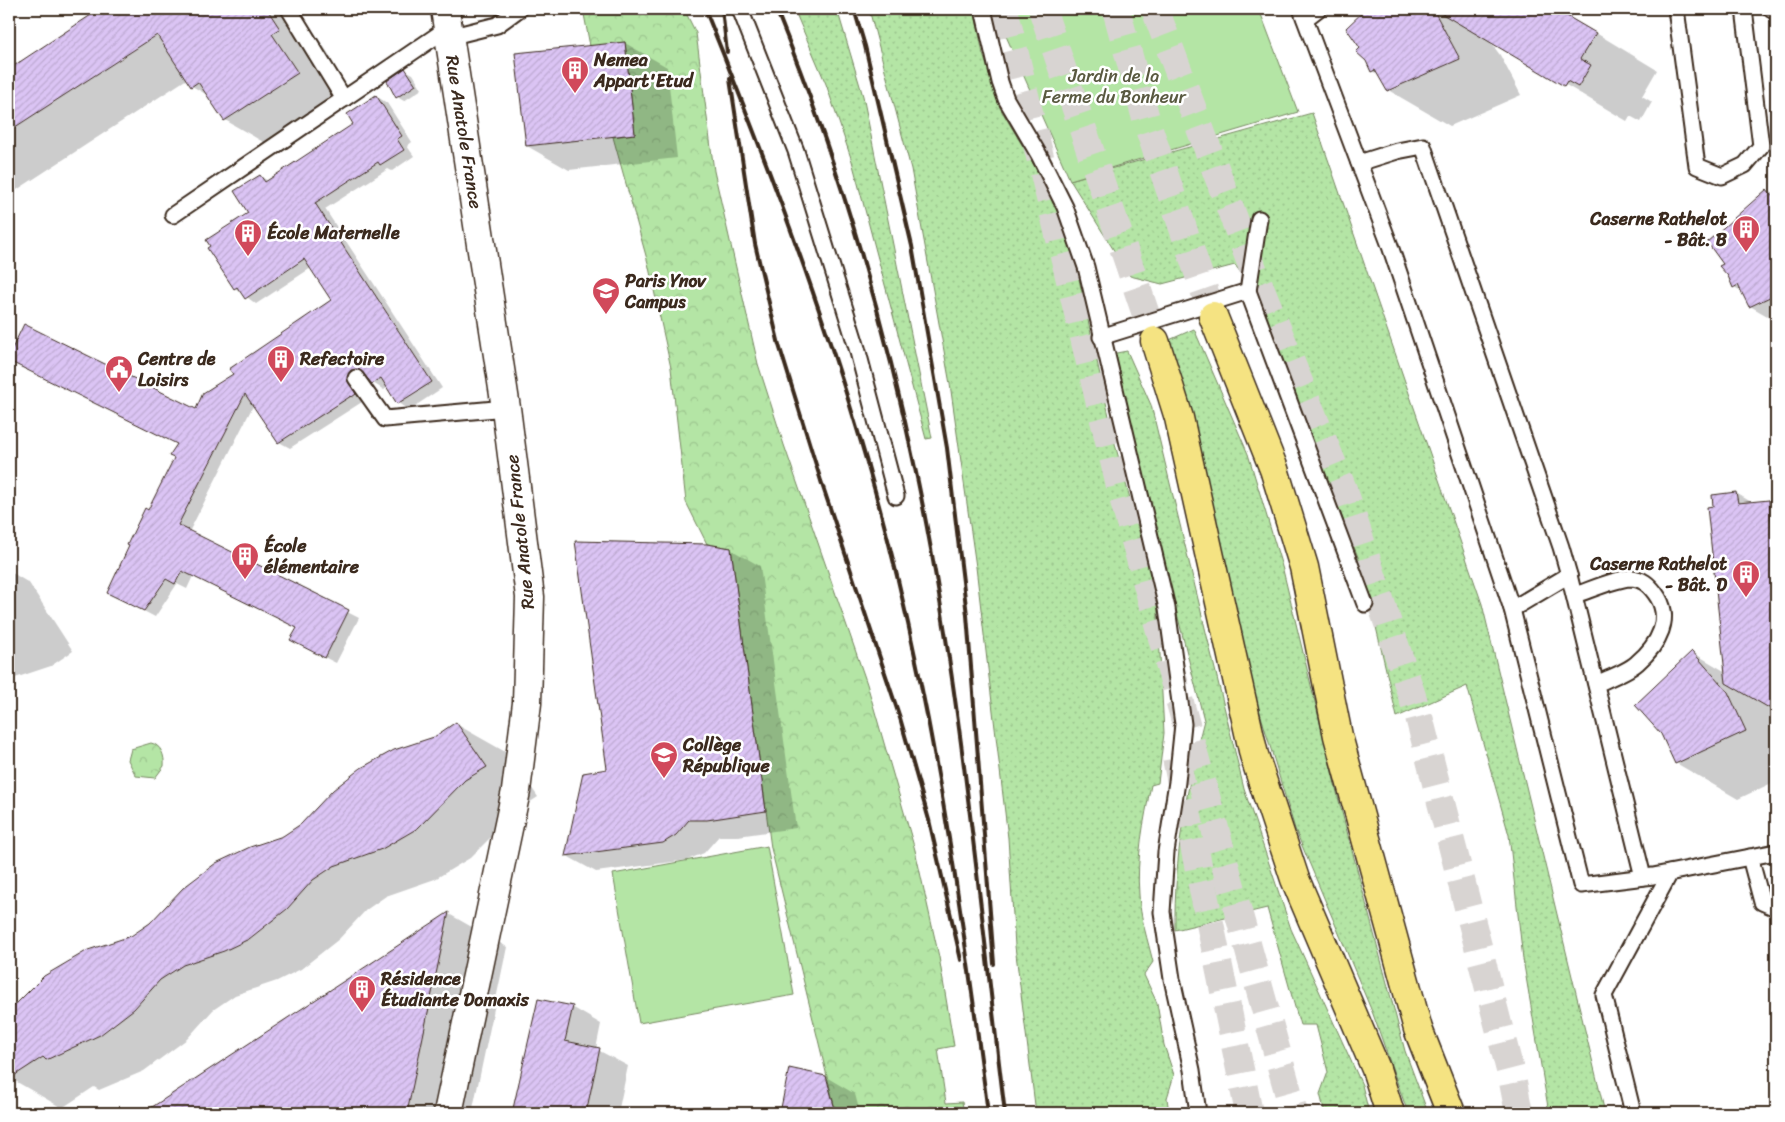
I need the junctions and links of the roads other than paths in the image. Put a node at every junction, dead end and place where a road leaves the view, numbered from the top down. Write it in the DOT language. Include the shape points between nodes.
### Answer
graph roads {
  1 [pos="289,9"];
  2 [pos="740,9"];
  3 [pos="983,9"];
  4 [pos="1318,9"];
  5 [pos="1676,9"];
  6 [pos="1744,9"];
  7 [pos="1771,9"];
  8 [pos="513,11"];
  9 [pos="1776,12"];
  10 [pos="1303,14"];
  11 [pos="448,25"];
  12 [pos="344,98"];
  13 [pos="1359,163"];
  14 [pos="173,215"];
  15 [pos="1259,219"];
  16 [pos="1248,291"];
  17 [pos="1213,316"];
  18 [pos="1101,338"];
  19 [pos="1155,341"];
  20 [pos="356,378"];
  21 [pos="506,408"];
  22 [pos="896,496"];
  23 [pos="1569,575"];
  24 [pos="1575,595"];
  25 [pos="1365,604"];
  26 [pos="1512,609"];
  27 [pos="1596,684"];
  28 [pos="1776,852"];
  29 [pos="1750,857"];
  30 [pos="1670,873"];
  31 [pos="1643,877"];
  32 [pos="1776,908"];
  33 [pos="448,1113"];
  34 [pos="1198,1113"];
  35 [pos="1390,1113"];
  36 [pos="1451,1113"];
  37 [pos="1633,1113"];
  1 -- 12 [label="lane"];
  2 -- 22 [label="lane" via="796,151 856,348"];
  3 -- 18 [label="lane" via="1006,99 1040,155 1071,224 1086,266"];
  4 -- 10 [label="lane"];
  5 -- 6 [label="lane" via="1697,166 1722,176 1745,165 1761,146"];
  7 -- 9 [label="lane"];
  8 -- 11 [label="lane" via="497,25"];
  10 -- 13 [label="lane"];
  11 -- 12 [label="lane"];
  11 -- 21 [label="street, Rue Anatole France"];
  12 -- 14 [label="lane"];
  13 -- 23 [label="lane" via="1423,146"];
  13 -- 26 [label="lane"];
  15 -- 16 [label="lane"];
  16 -- 18 [label="lane"];
  16 -- 25 [label="lane"];
  17 -- 36 [label="highway" via="1274,469 1304,567 1338,736 1418,1030"];
  18 -- 34 [label="lane" via="1167,608 1183,724 1166,852 1162,912"];
  19 -- 35 [label="highway" via="1179,418 1254,755 1295,879 1376,1069"];
  20 -- 21 [label="lane" via="384,419"];
  21 -- 33 [label="street, Rue Anatole France" via="530,597 527,703 516,791"];
  23 -- 24 [label="lane"];
  23 -- 26 [label="lane"];
  24 -- 27 [label="lane"];
  24 -- 27 [label="lane" via="1630,578 1650,586 1663,603 1665,619 1661,633 1637,664"];
  26 -- 31 [label="lane" via="1581,885"];
  27 -- 31 [label="lane"];
  28 -- 29 [label="lane"];
  29 -- 30 [label="lane"];
  29 -- 32 [label="lane" via="1762,902"];
  30 -- 31 [label="lane"];
  30 -- 37 [label="lane" via="1604,995"];
}
